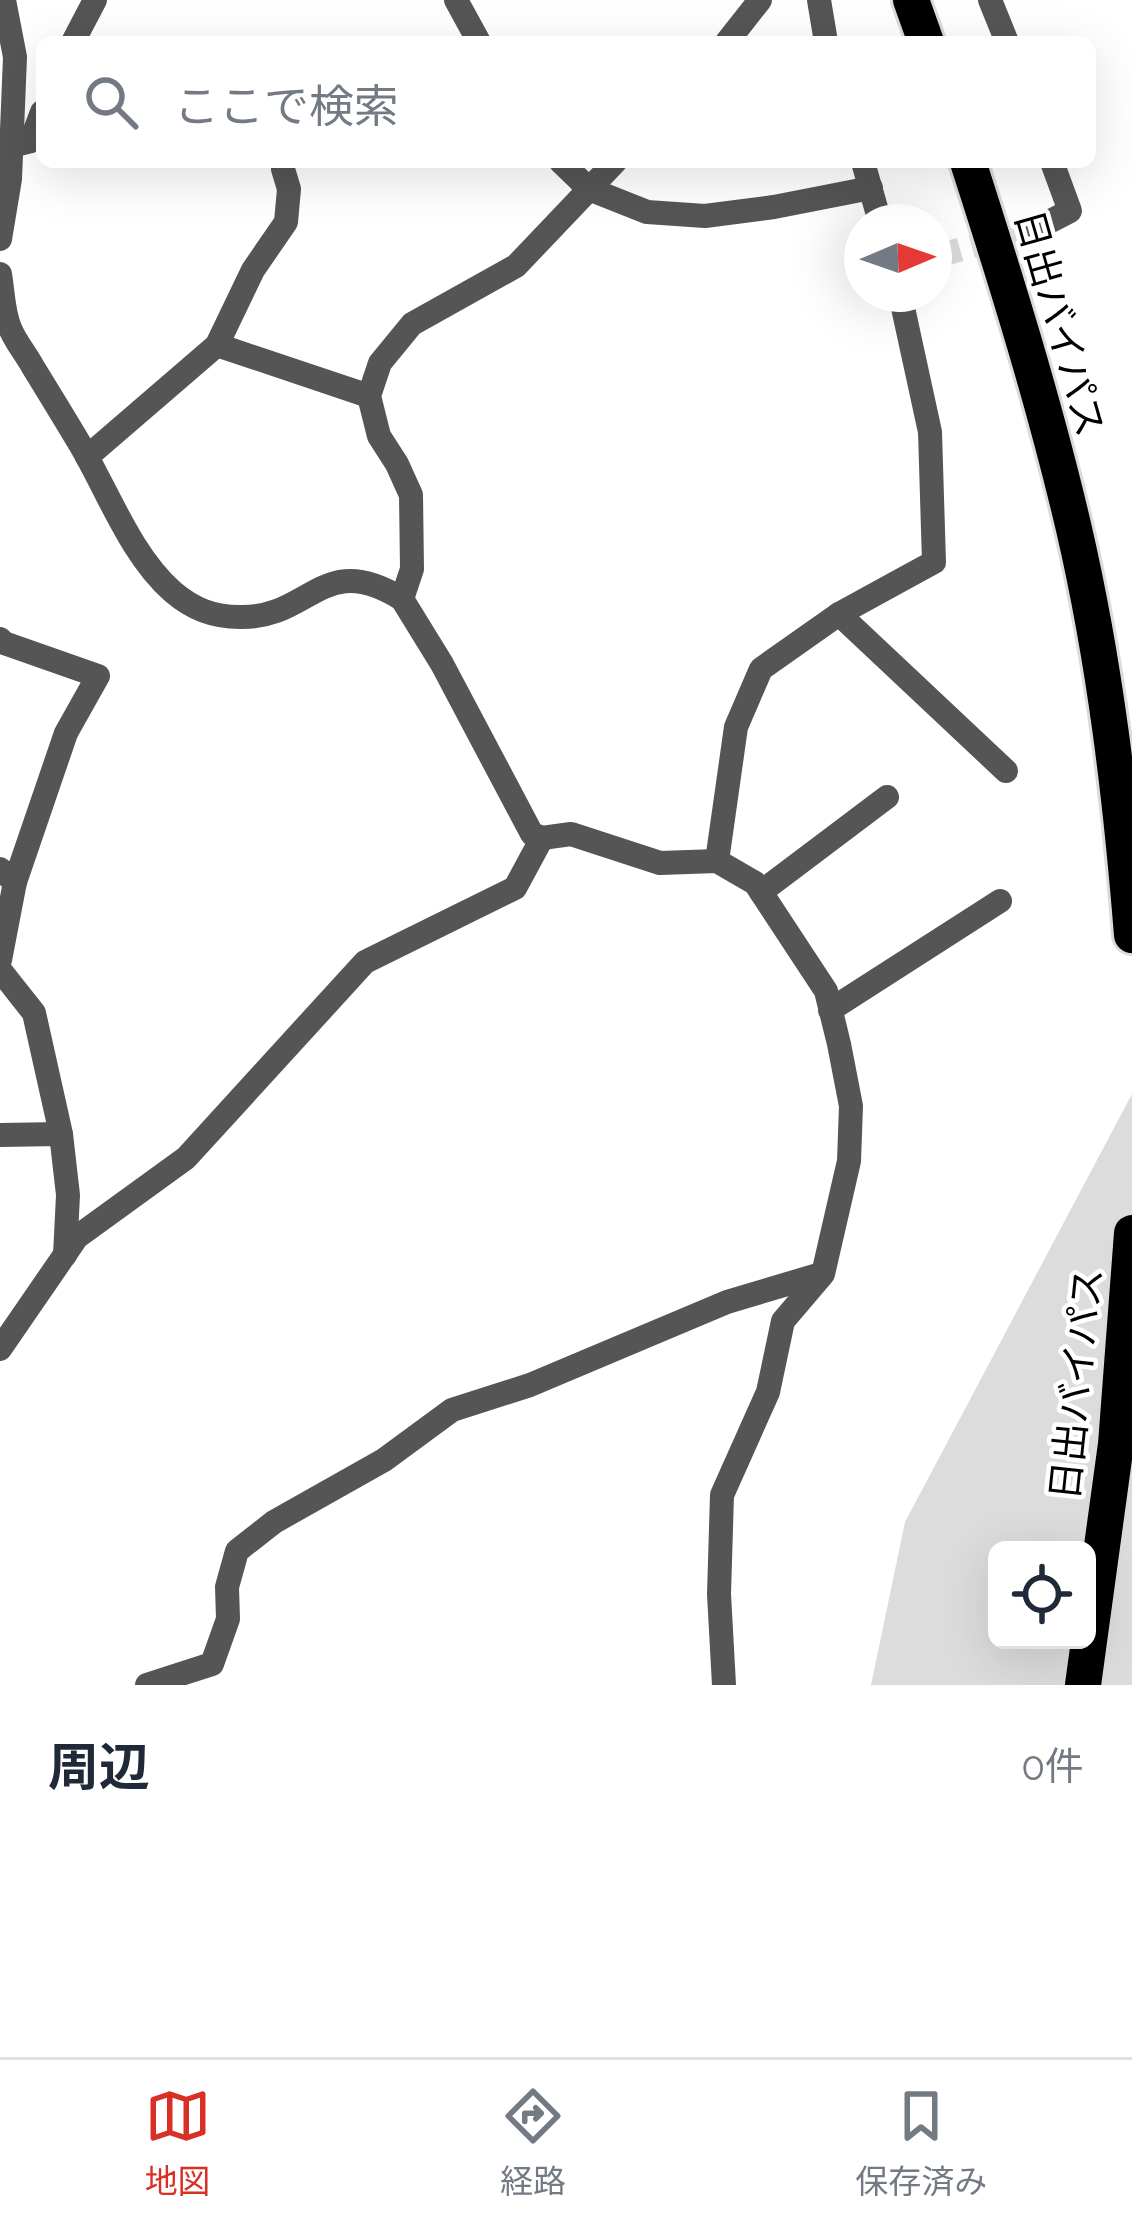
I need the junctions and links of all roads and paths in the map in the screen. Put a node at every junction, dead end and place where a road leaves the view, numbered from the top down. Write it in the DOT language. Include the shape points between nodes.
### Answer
graph roads {
  1 [pos="4,0"];
  2 [pos="95,0"];
  3 [pos="455,0"];
  4 [pos="760,0"];
  5 [pos="819,0"];
  6 [pos="911,0"];
  7 [pos="990,0"];
  8 [pos="76,36"];
  9 [pos="476,36"];
  10 [pos="732,36"];
  11 [pos="825,36"];
  12 [pos="924,36"];
  13 [pos="1004,36"];
  14 [pos="36,128"];
  15 [pos="11,146"];
  16 [pos="567,168"];
  17 [pos="609,168"];
  18 [pos="865,168"];
  19 [pos="970,168"];
  20 [pos="1054,168"];
  21 [pos="283,169"];
  22 [pos="871,188"];
  23 [pos="589,189"];
  24 [pos="875,204"];
  25 [pos="1037,228"];
  26 [pos="0,239"];
  27 [pos="0,274"];
  28 [pos="904,312"];
  29 [pos="217,345"];
  30 [pos="369,396"];
  31 [pos="87,457"];
  32 [pos="402,599"];
  33 [pos="839,614"];
  34 [pos="0,639"];
  35 [pos="1006,771"];
  36 [pos="887,797"];
  37 [pos="542,838"];
  38 [pos="717,861"];
  39 [pos="8,875"];
  40 [pos="761,892"];
  41 [pos="1000,901"];
  42 [pos="1132,935"];
  43 [pos="0,960"];
  44 [pos="0,970"];
  45 [pos="830,1010"];
  46 [pos="0,1135"];
  47 [pos="61,1135"];
  48 [pos="1132,1233"];
  49 [pos="65,1255"];
  50 [pos="823,1274"];
  51 [pos="0,1349"];
  52 [pos="147,1685"];
  53 [pos="724,1685"];
  54 [pos="1083,1685"];
  1 -- 15 [label="street" via="15,57"];
  2 -- 8 [label="street"];
  3 -- 9 [label="street"];
  4 -- 10 [label="street"];
  5 -- 11 [label="street"];
  6 -- 12 [label="highway"];
  7 -- 13 [label="street"];
  14 -- 15 [label="street" via="31,141"];
  15 -- 26 [label="street"];
  16 -- 23 [label="street"];
  17 -- 23 [label="street"];
  18 -- 22 [label="street"];
  19 -- 42 [label="highway, 日出バイパス" via="1074,531 1121,799"];
  20 -- 25 [label="street" via="1070,211"];
  21 -- 29 [label="street" via="286,222"];
  22 -- 23 [label="street" via="705,216 646,212"];
  22 -- 24 [label="street"];
  23 -- 30 [label="street" via="516,266 412,324 380,363"];
  27 -- 31 [label="street" via="9,327"];
  28 -- 33 [label="street" via="930,432 934,562"];
  29 -- 30 [label="street"];
  29 -- 31 [label="street"];
  30 -- 32 [label="street" via="379,436 411,494 412,569"];
  31 -- 32 [label="street" via="144,562 192,607 265,616 343,580"];
  32 -- 37 [label="street" via="532,834"];
  33 -- 35 [label="street"];
  33 -- 38 [label="street" via="761,669 736,727"];
  34 -- 39 [label="street" via="98,676"];
  36 -- 40 [label="street"];
  37 -- 38 [label="street" via="571,834 660,863"];
  37 -- 49 [label="street" via="515,888 365,962 186,1158 77,1237"];
  38 -- 40 [label="street"];
  39 -- 43 [label="street"];
  40 -- 45 [label="street" via="826,991"];
  41 -- 45 [label="street"];
  44 -- 47 [label="street" via="34,1013"];
  45 -- 50 [label="street" via="851,1106 849,1161"];
  46 -- 47 [label="street"];
  47 -- 49 [label="street"];
  48 -- 54 [label="highway, 日出バイパス" via="1116,1444"];
  49 -- 51 [label="street"];
  50 -- 52 [label="street" via="727,1302 452,1410 237,1551 212,1664"];
  50 -- 53 [label="street" via="784,1321 768,1392 722,1495"];
}
